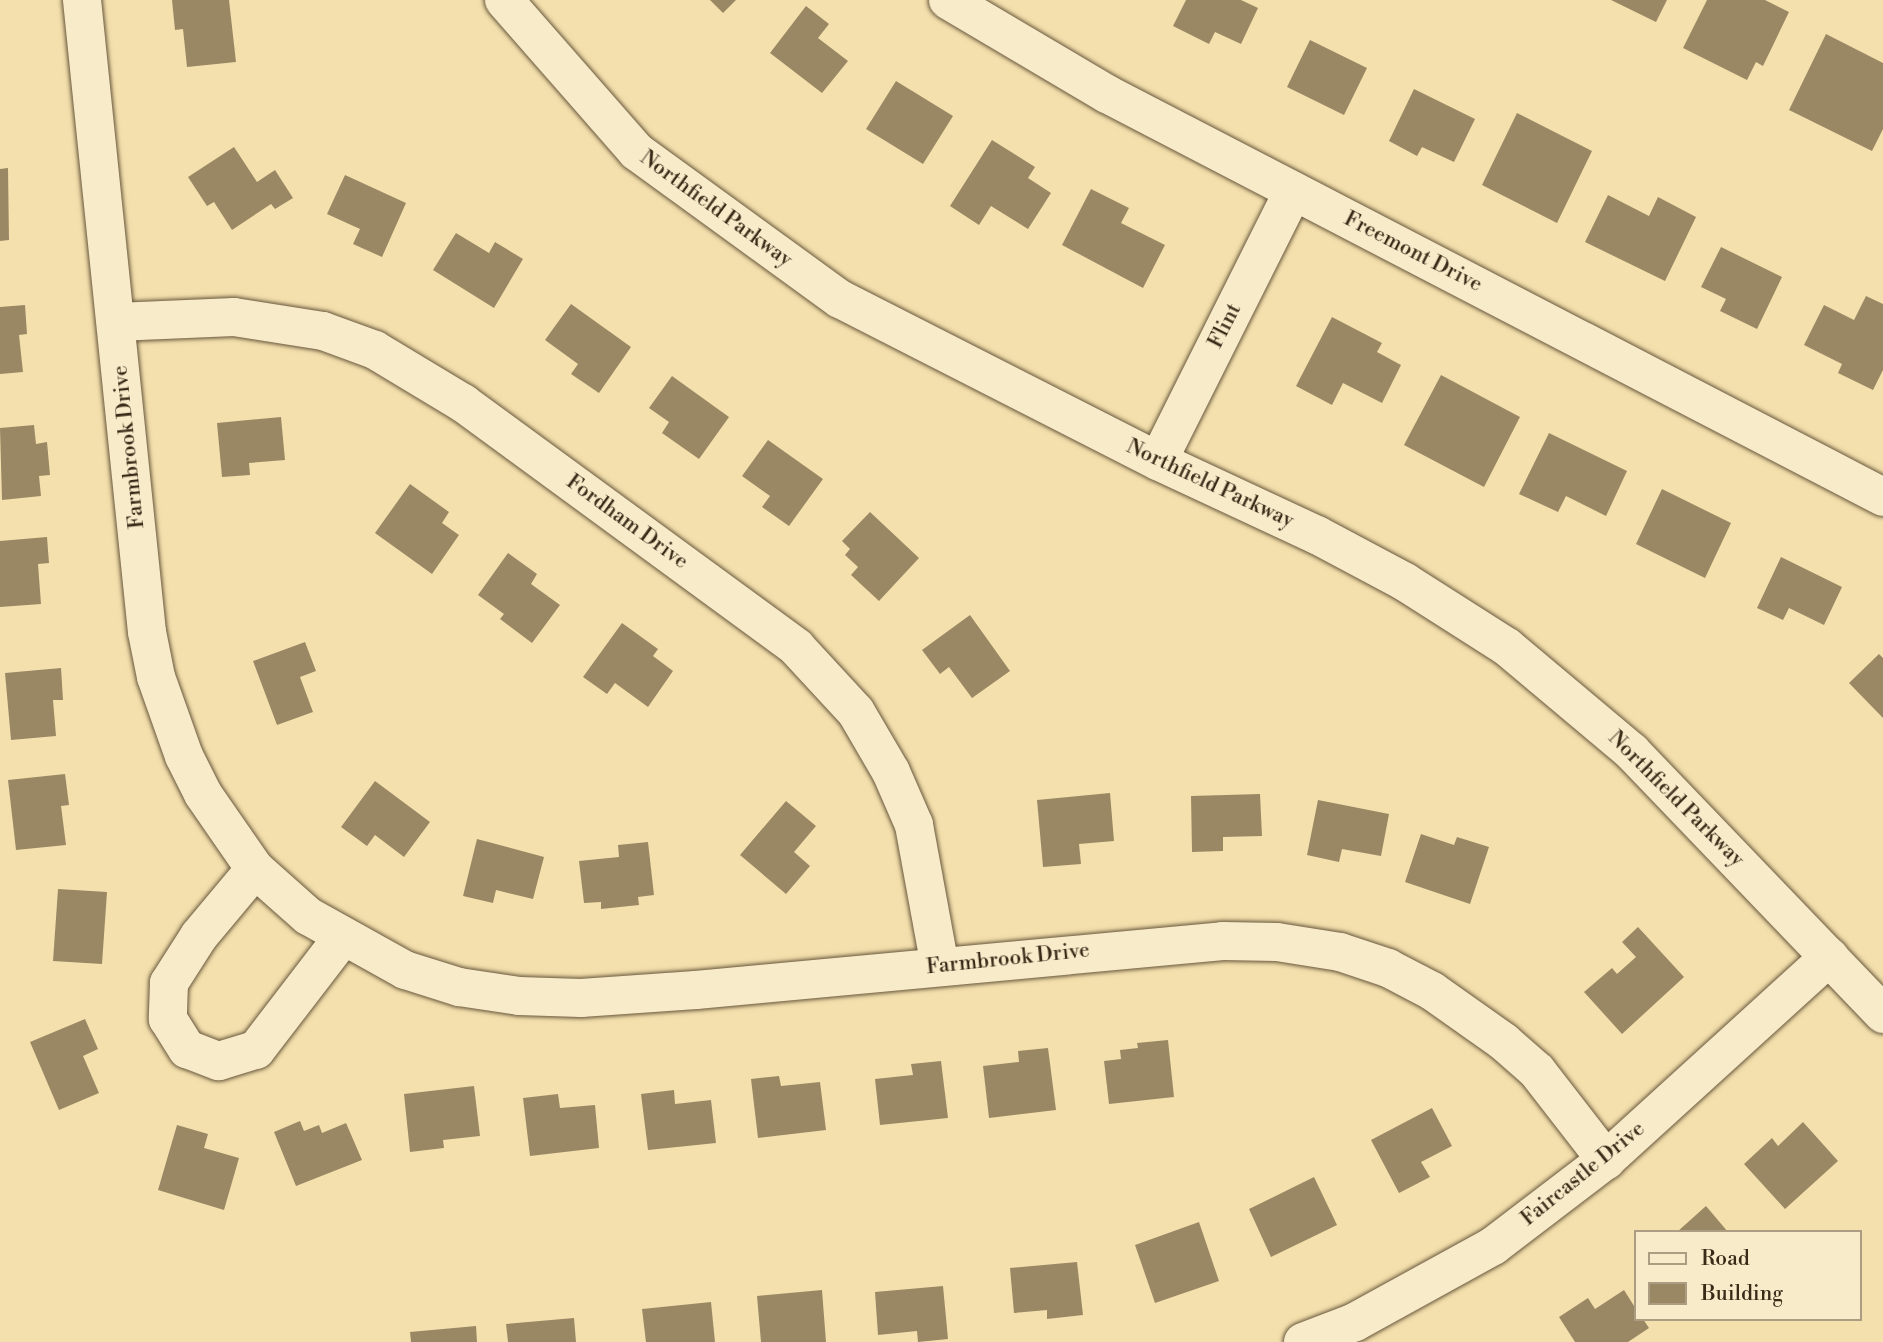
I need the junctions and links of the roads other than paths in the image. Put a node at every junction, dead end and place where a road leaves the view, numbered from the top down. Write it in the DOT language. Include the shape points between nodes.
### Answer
graph roads {
  1 [pos="82,0"];
  2 [pos="504,0"];
  3 [pos="948,0"];
  4 [pos="1293,191"];
  5 [pos="116,322"];
  6 [pos="1158,461"];
  7 [pos="1883,497"];
  8 [pos="255,869"];
  9 [pos="342,938"];
  10 [pos="1829,957"];
  11 [pos="940,966"];
  12 [pos="1883,1014"];
  13 [pos="1606,1160"];
  14 [pos="1303,1342"];
  1 -- 5 [label="street, Farmbrook Drive"];
  2 -- 6 [label="street, Northfield Parkway" via="636,151 840,299"];
  3 -- 4 [label="street, Freemont Drive" via="1107,94"];
  4 -- 6 [label="street, Flint"];
  4 -- 7 [label="street, Freemont Drive"];
  5 -- 8 [label="street, Farmbrook Drive" via="147,632 156,677 198,785"];
  5 -- 11 [label="street, Fordham Drive" via="195,315 234,317 323,331 375,350 463,403 796,647 856,712 891,772 918,838"];
  6 -- 10 [label="street, Northfield Parkway" via="1394,576 1507,647 1632,752"];
  8 -- 9 [label="street, Farmbrook Drive" via="308,916"];
  8 -- 9 [label="street" via="199,936 169,984 169,1019 187,1049 219,1061 256,1050"];
  9 -- 11 [label="street, Farmbrook Drive" via="405,970 459,987 519,996 581,998"];
  10 -- 12 [label="street, Northfield Parkway"];
  10 -- 13 [label="street, Faircastle Drive"];
  11 -- 13 [label="street, Farmbrook Drive" via="1223,941 1277,942 1340,952 1388,968 1432,990 1504,1042 1537,1071"];
  13 -- 14 [label="street, Faircastle Drive" via="1493,1246 1355,1322"];
}
